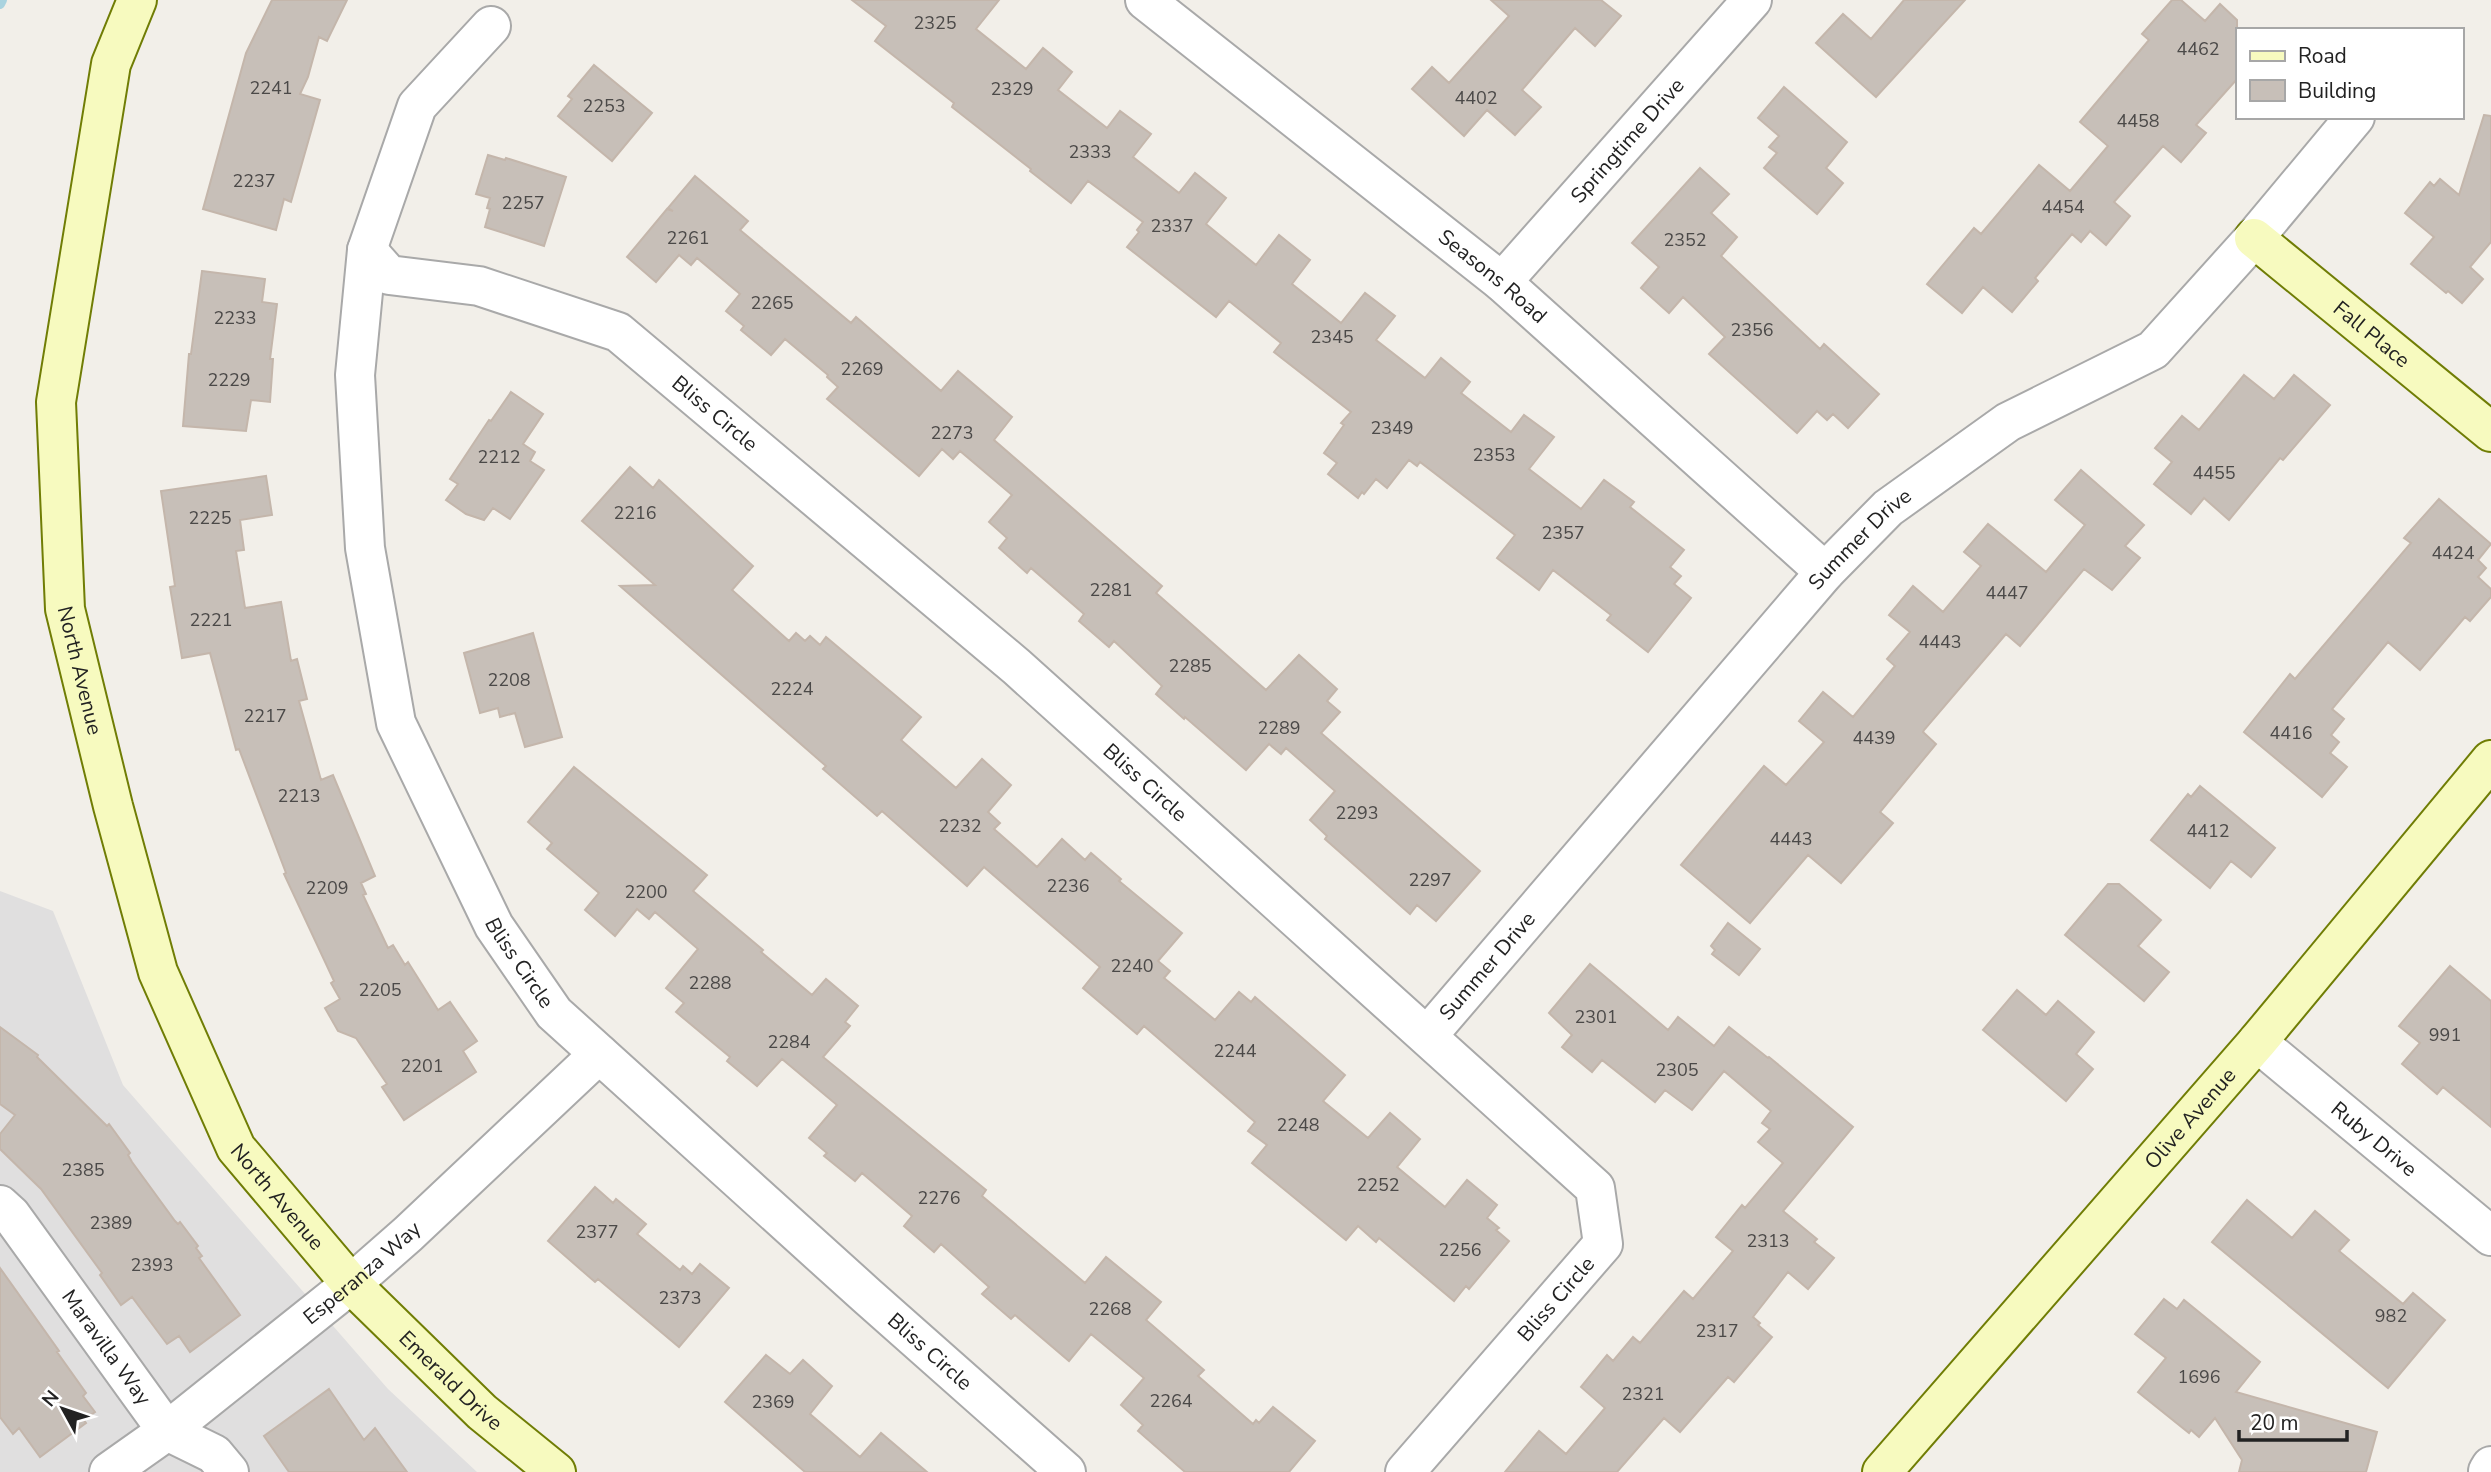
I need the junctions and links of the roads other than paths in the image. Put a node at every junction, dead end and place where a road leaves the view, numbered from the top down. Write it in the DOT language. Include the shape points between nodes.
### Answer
graph roads {
  1 [pos="137,0"];
  2 [pos="1144,0"];
  3 [pos="1752,0"];
  4 [pos="491,26"];
  5 [pos="2353,119"];
  6 [pos="2254,237"];
  7 [pos="367,250"];
  8 [pos="1502,282"];
  9 [pos="2491,432"];
  10 [pos="1825,572"];
  11 [pos="2491,760"];
  12 [pos="1428,1035"];
  13 [pos="2257,1042"];
  14 [pos="599,1054"];
  15 [pos="0,1205"];
  16 [pos="2491,1236"];
  17 [pos="351,1284"];
  18 [pos="167,1431"];
  19 [pos="109,1472"];
  20 [pos="229,1472"];
  21 [pos="555,1472"];
  22 [pos="1066,1472"];
  23 [pos="1405,1472"];
  24 [pos="1882,1472"];
  1 -- 17 [label="main road, North Avenue" via="111,64 56,401 65,610 158,972 236,1147"];
  2 -- 8 [label="street, Seasons Road"];
  3 -- 8 [label="street, Springtime Drive"];
  4 -- 7 [label="street, Bliss Circle" via="417,106"];
  5 -- 6 [label="street, Summer Drive"];
  6 -- 9 [label="main road, Fall Place"];
  6 -- 10 [label="street, Summer Drive" via="2153,350 2008,422 1888,508"];
  7 -- 12 [label="street, Bliss Circle" via="388,275 479,286 618,332 1017,667"];
  7 -- 14 [label="street, Bliss Circle" via="355,375 365,548 396,723 495,926 554,1013"];
  8 -- 10 [label="street, Seasons Road"];
  10 -- 12 [label="street, Summer Drive"];
  11 -- 13 [label="main road, Olive Avenue"];
  12 -- 23 [label="street, Bliss Circle" via="1595,1188 1603,1244"];
  13 -- 16 [label="street, Ruby Drive"];
  13 -- 24 [label="main road, Olive Avenue"];
  14 -- 17 [label="street, Esperanza Way"];
  14 -- 22 [label="street, Bliss Circle"];
  15 -- 18 [label="street, Maravilla Way"];
  17 -- 18 [label="street, Esperanza Way"];
  17 -- 21 [label="main road, Emerald Drive" via="482,1412"];
  18 -- 19 [label="street, Esperanza Way"];
  18 -- 20 [label="street, Maravilla Way" via="214,1454"];
}
